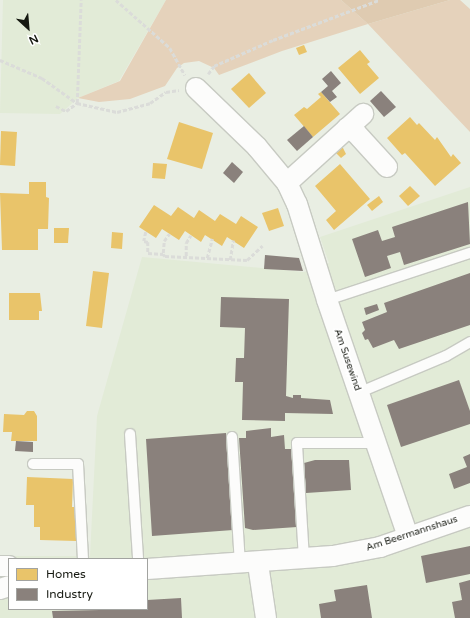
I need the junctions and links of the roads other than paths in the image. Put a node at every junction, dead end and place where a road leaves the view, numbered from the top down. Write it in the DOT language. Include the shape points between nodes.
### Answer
graph roads {
  1 [pos="196,88"];
  2 [pos="363,114"];
  3 [pos="347,128"];
  4 [pos="387,167"];
  5 [pos="287,183"];
  6 [pos="470,253"];
  7 [pos="326,300"];
  8 [pos="470,342"];
  9 [pos="358,393"];
  10 [pos="130,434"];
  11 [pos="232,437"];
  12 [pos="375,443"];
  13 [pos="33,464"];
  14 [pos="470,516"];
  15 [pos="408,536"];
  16 [pos="83,558"];
  17 [pos="138,558"];
  18 [pos="304,559"];
  19 [pos="249,564"];
  20 [pos="148,569"];
  21 [pos="266,618"];
  1 -- 5 [label="street, Am Susewind" via="257,147"];
  2 -- 3 [label="street"];
  3 -- 4 [label="street" via="356,133"];
  3 -- 5 [label="street"];
  5 -- 7 [label="street, Am Susewind" via="306,231"];
  6 -- 7 [label="lane"];
  7 -- 9 [label="street, Am Susewind"];
  8 -- 9 [label="lane" via="446,356"];
  9 -- 12 [label="street, Am Susewind"];
  10 -- 17 [label="lane"];
  11 -- 19 [label="lane"];
  12 -- 15 [label="street, Am Susewind"];
  12 -- 18 [label="lane" via="297,443"];
  13 -- 16 [label="lane" via="78,464"];
  14 -- 15 [label="street, Am Beermannshaus"];
  15 -- 18 [label="street, Am Beermannshaus" via="380,547"];
  18 -- 19 [label="street, Am Beermannshaus"];
  19 -- 20 [label="street, Am Beermannshaus"];
  19 -- 21 [label="street"];
}
